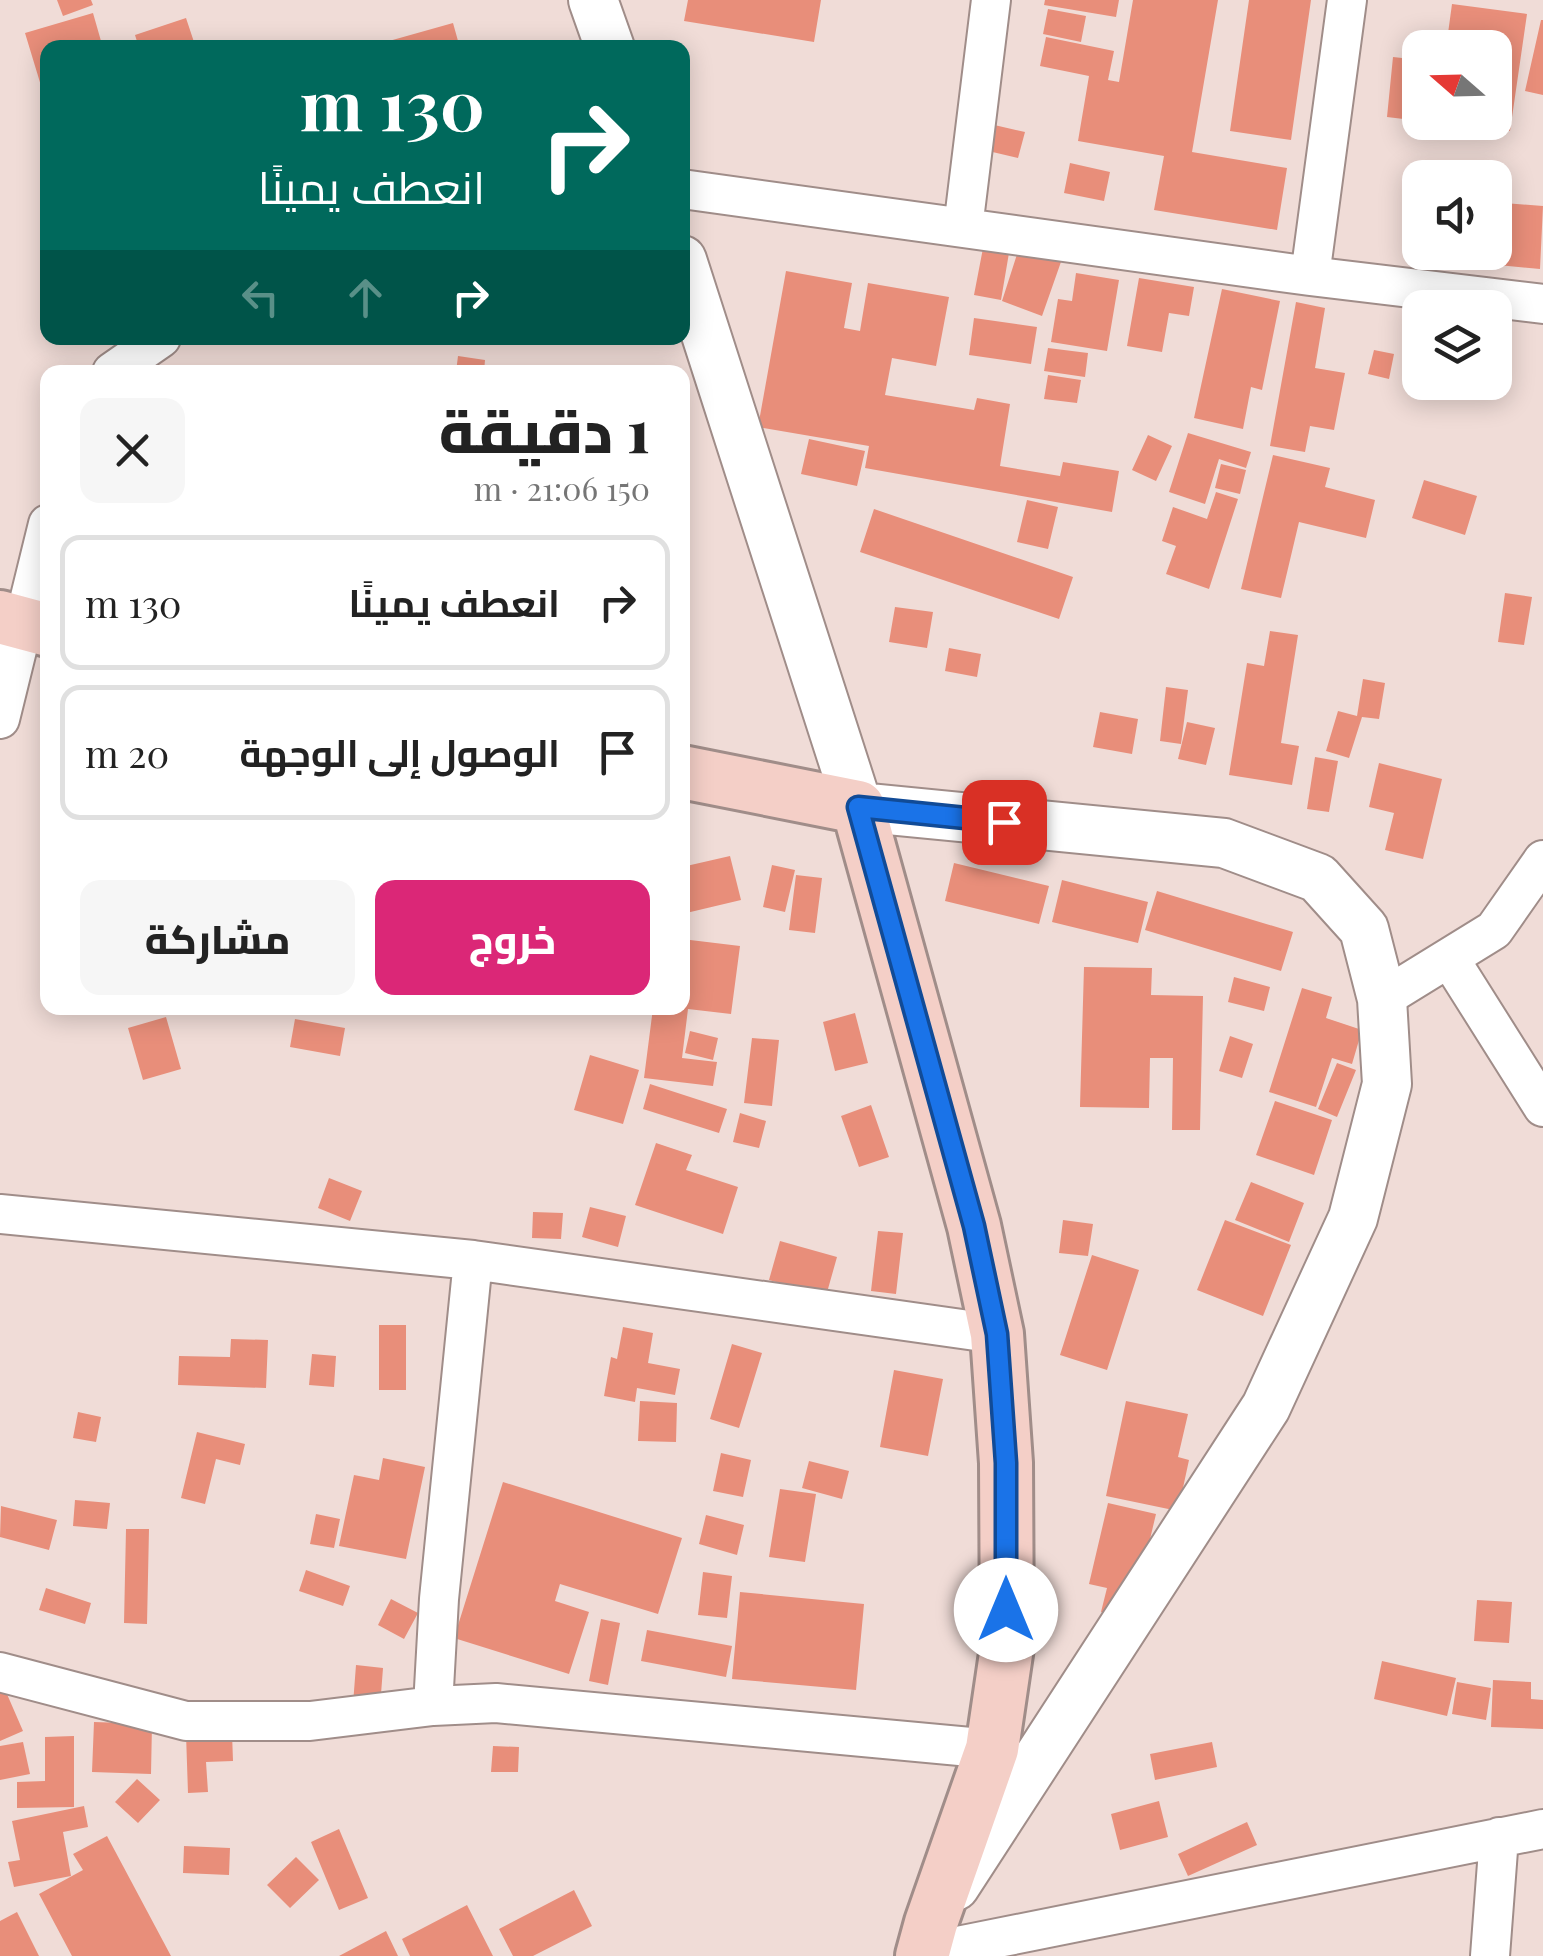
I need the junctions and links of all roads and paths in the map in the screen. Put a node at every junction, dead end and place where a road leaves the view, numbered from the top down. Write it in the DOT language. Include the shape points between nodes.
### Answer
graph roads {
  1 [pos="593,0"];
  2 [pos="990,0"];
  3 [pos="1346,0"];
  4 [pos="607,40"];
  5 [pos="690,189"];
  6 [pos="963,228"];
  7 [pos="1310,276"];
  8 [pos="690,285"];
  9 [pos="1543,304"];
  10 [pos="151,345"];
  11 [pos="122,365"];
  12 [pos="40,556"];
  13 [pos="23,624"];
  14 [pos="0,719"];
  15 [pos="690,774"];
  16 [pos="858,807"];
  17 [pos="1543,860"];
  18 [pos="1448,958"];
  19 [pos="1382,999"];
  20 [pos="1543,1107"];
  21 [pos="0,1214"];
  22 [pos="472,1260"];
  23 [pos="997,1334"];
  24 [pos="0,1672"];
  25 [pos="433,1706"];
  26 [pos="992,1749"];
  27 [pos="1543,1830"];
  28 [pos="1499,1837"];
  29 [pos="926,1944"];
  30 [pos="1490,1956"];
  1 -- 4 [label="street"];
  2 -- 6 [label="street"];
  3 -- 7 [label="street"];
  5 -- 6 [label="street"];
  6 -- 7 [label="street"];
  7 -- 9 [label="street"];
  8 -- 16 [label="street"];
  10 -- 11 [label="street"];
  12 -- 13 [label="street"];
  13 -- 14 [label="street"];
  15 -- 16 [label="main road"];
  16 -- 19 [label="street" via="1224,843 1318,878 1364,929"];
  16 -- 23 [label="main road" via="974,1226"];
  17 -- 18 [label="street" via="1494,930"];
  18 -- 19 [label="street"];
  18 -- 20 [label="street"];
  19 -- 29 [label="street" via="1388,1084 1353,1218 1266,1407"];
  21 -- 22 [label="street"];
  22 -- 23 [label="street"];
  22 -- 25 [label="street"];
  23 -- 26 [label="main road" via="1007,1647"];
  24 -- 25 [label="street" via="186,1721 310,1721"];
  25 -- 26 [label="street" via="496,1703"];
  26 -- 29 [label="main road"];
  27 -- 28 [label="street"];
  28 -- 29 [label="street"];
  28 -- 30 [label="street"];
}
